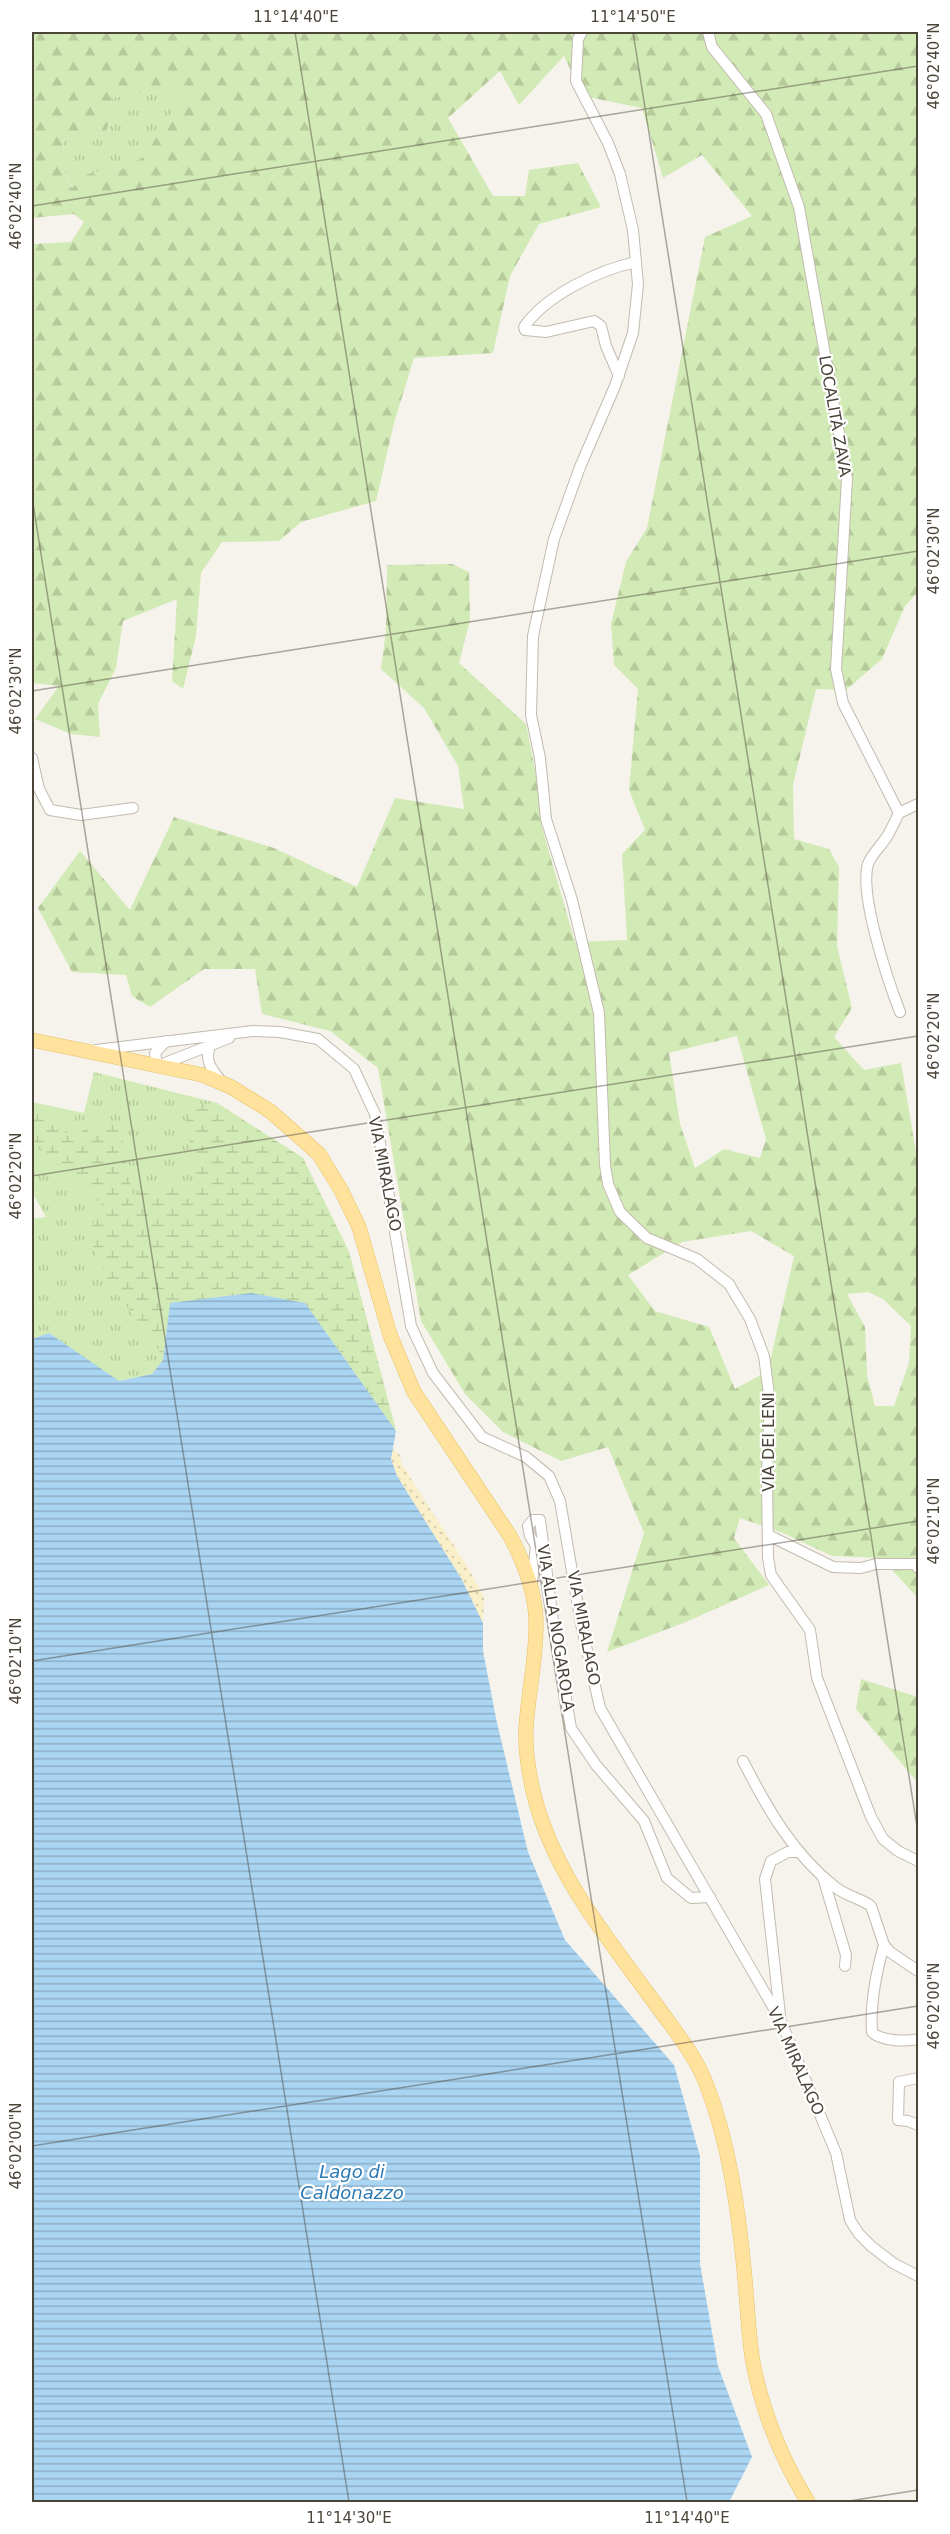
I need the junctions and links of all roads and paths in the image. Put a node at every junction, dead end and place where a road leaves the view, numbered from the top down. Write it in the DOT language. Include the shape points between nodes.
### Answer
graph roads {
  1 [pos="582,32"];
  2 [pos="708,32"];
  3 [pos="636,262"];
  4 [pos="619,376"];
  5 [pos="32,759"];
  6 [pos="918,804"];
  7 [pos="133,808"];
  8 [pos="898,813"];
  9 [pos="900,1012"];
  10 [pos="253,1031"];
  11 [pos="32,1040"];
  12 [pos="166,1041"];
  13 [pos="211,1044"];
  14 [pos="89,1051"];
  15 [pos="158,1064"];
  16 [pos="222,1083"];
  17 [pos="768,1535"];
  18 [pos="918,1568"];
  19 [pos="531,1587"];
  20 [pos="743,1761"];
  21 [pos="798,1852"];
  22 [pos="917,1861"];
  23 [pos="823,1876"];
  24 [pos="710,1897"];
  25 [pos="884,1945"];
  26 [pos="845,1965"];
  27 [pos="918,1971"];
  28 [pos="780,2019"];
  29 [pos="918,2039"];
  30 [pos="918,2078"];
  31 [pos="918,2125"];
  32 [pos="918,2276"];
  33 [pos="808,2502"];
  1 -- 3 [label="street, VIA DEI LENI" via="578,39 576,81 620,174"];
  2 -- 8 [label="street, LOCALITÀ ZAVA" via="712,47 766,114 799,207 847,479 836,669 843,703"];
  3 -- 4 [label="street, VIA DEI LENI" via="633,333"];
  3 -- 4 [label="street" via="594,276 533,314 524,327 546,332 594,321 602,326"];
  4 -- 17 [label="street, VIA DEI LENI" via="554,539 533,636 531,715 546,819 572,900 599,1012 608,1184 620,1212 647,1238 697,1259 729,1284 750,1319 764,1356 770,1402"];
  5 -- 7 [label="street" via="39,789 50,810 81,815"];
  6 -- 8 [label="street"];
  8 -- 9 [label="street" via="868,864 867,880 873,926"];
  10 -- 12 [label="street"];
  10 -- 13 [label="street"];
  10 -- 24 [label="street, VIA MIRALAGO" via="318,1039 354,1069 375,1114 411,1326 433,1373 482,1437 526,1456 549,1476 561,1501 581,1624 600,1708"];
  11 -- 14 [label="main road"];
  12 -- 14 [label="street"];
  12 -- 15 [label="street" via="155,1053"];
  13 -- 15 [label="street"];
  13 -- 16 [label="street" via="208,1062"];
  14 -- 15 [label="main road"];
  15 -- 16 [label="main road"];
  16 -- 19 [label="main road" via="270,1111 296,1132 319,1155 341,1190 358,1227 390,1335 414,1392 510,1536"];
  17 -- 18 [label="street" via="833,1567 916,1564"];
  17 -- 22 [label="street, VIA DEI LENI" via="771,1575 810,1630 818,1678 871,1817 883,1839"];
  19 -- 24 [label="street, VIA ALLA NOGAROLA" via="536,1546 528,1526 533,1520 540,1520 572,1728 596,1765 644,1821 667,1878 691,1898"];
  19 -- 33 [label="main road" via="536,1648 525,1731 533,1791 571,1887 687,2048 705,2082 720,2121 736,2208 752,2358 787,2468"];
  20 -- 21 [label="street" via="766,1807"];
  21 -- 23 [label="street"];
  21 -- 28 [label="street" via="771,1861 765,1879"];
  23 -- 25 [label="street" via="844,1894 871,1906"];
  23 -- 26 [label="street" via="846,1955"];
  24 -- 28 [label="street, VIA MIRALAGO"];
  25 -- 27 [label="street"];
  25 -- 29 [label="street" via="872,2030 876,2036 899,2042"];
  28 -- 32 [label="street, VIA MIRALAGO" via="836,2153 850,2220 871,2246"];
  30 -- 31 [label="street" via="899,2082 898,2120"];
}
